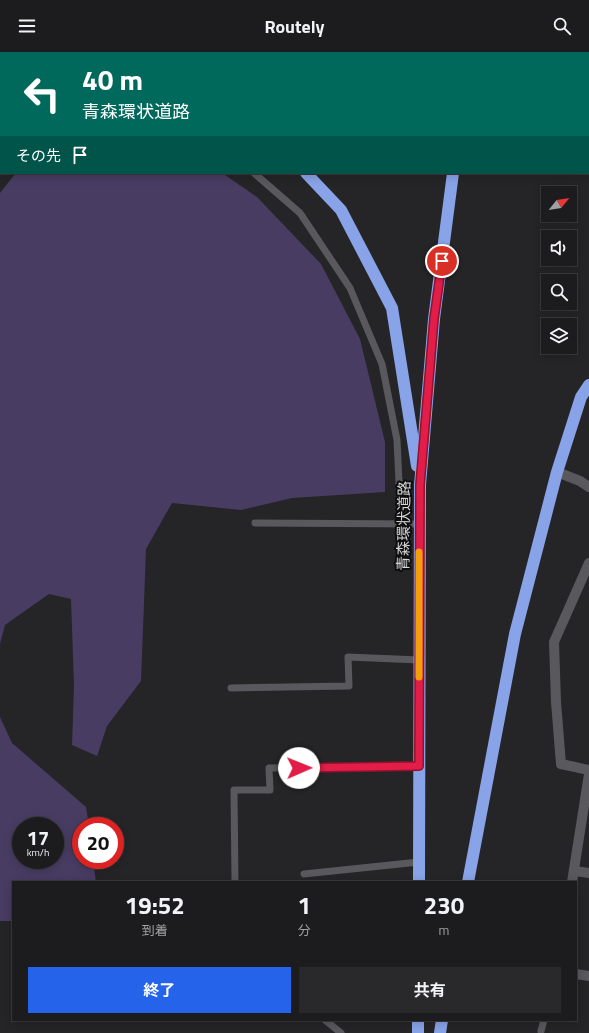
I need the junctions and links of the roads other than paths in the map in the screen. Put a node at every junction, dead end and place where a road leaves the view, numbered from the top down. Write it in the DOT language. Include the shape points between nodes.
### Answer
graph roads {
  1 [pos="255,174"];
  2 [pos="307,174"];
  3 [pos="453,174"];
  4 [pos="589,385"];
  5 [pos="557,472"];
  6 [pos="420,485"];
  7 [pos="589,487"];
  8 [pos="255,523"];
  9 [pos="401,524"];
  10 [pos="420,524"];
  11 [pos="589,563"];
  12 [pos="419,660"];
  13 [pos="231,688"];
  14 [pos="419,766"];
  15 [pos="589,770"];
  16 [pos="589,774"];
  17 [pos="419,862"];
  18 [pos="575,871"];
  19 [pos="304,874"];
  20 [pos="589,874"];
  21 [pos="235,881"];
  22 [pos="419,881"];
  23 [pos="468,881"];
  24 [pos="572,881"];
  25 [pos="577,974"];
  26 [pos="589,976"];
  27 [pos="326,1021"];
  28 [pos="418,1021"];
  29 [pos="442,1021"];
  30 [pos="544,1021"];
  31 [pos="542,1031"];
  32 [pos="341,1033"];
  33 [pos="418,1033"];
  34 [pos="440,1033"];
  1 -- 9 [label="lane" via="300,213 350,288 382,364 398,440"];
  2 -- 6 [label="highway" via="341,210 392,308"];
  3 -- 6 [label="highway, 青森環状道路" via="434,319"];
  4 -- 5 [label="highway" via="581,397"];
  5 -- 7 [label="street"];
  5 -- 23 [label="highway" via="515,634"];
  6 -- 10 [label="highway, 青森環状道路"];
  8 -- 9 [label="lane"];
  9 -- 10 [label="lane"];
  10 -- 12 [label="highway, 青森環状道路"];
  11 -- 15 [label="street" via="554,642 561,764"];
  12 -- 13 [label="lane" via="348,657 349,686"];
  12 -- 14 [label="highway, 青森環状道路"];
  14 -- 17 [label="highway, 青森環状道路"];
  14 -- 21 [label="lane" via="269,768 270,790 234,790"];
  16 -- 18 [label="street"];
  17 -- 19 [label="lane"];
  17 -- 22 [label="highway, 青森環状道路"];
  18 -- 20 [label="street"];
  18 -- 24 [label="street"];
  25 -- 26 [label="street"];
  27 -- 32 [label="lane"];
  28 -- 33 [label="highway"];
  29 -- 34 [label="highway"];
  30 -- 31 [label="lane"];
}
